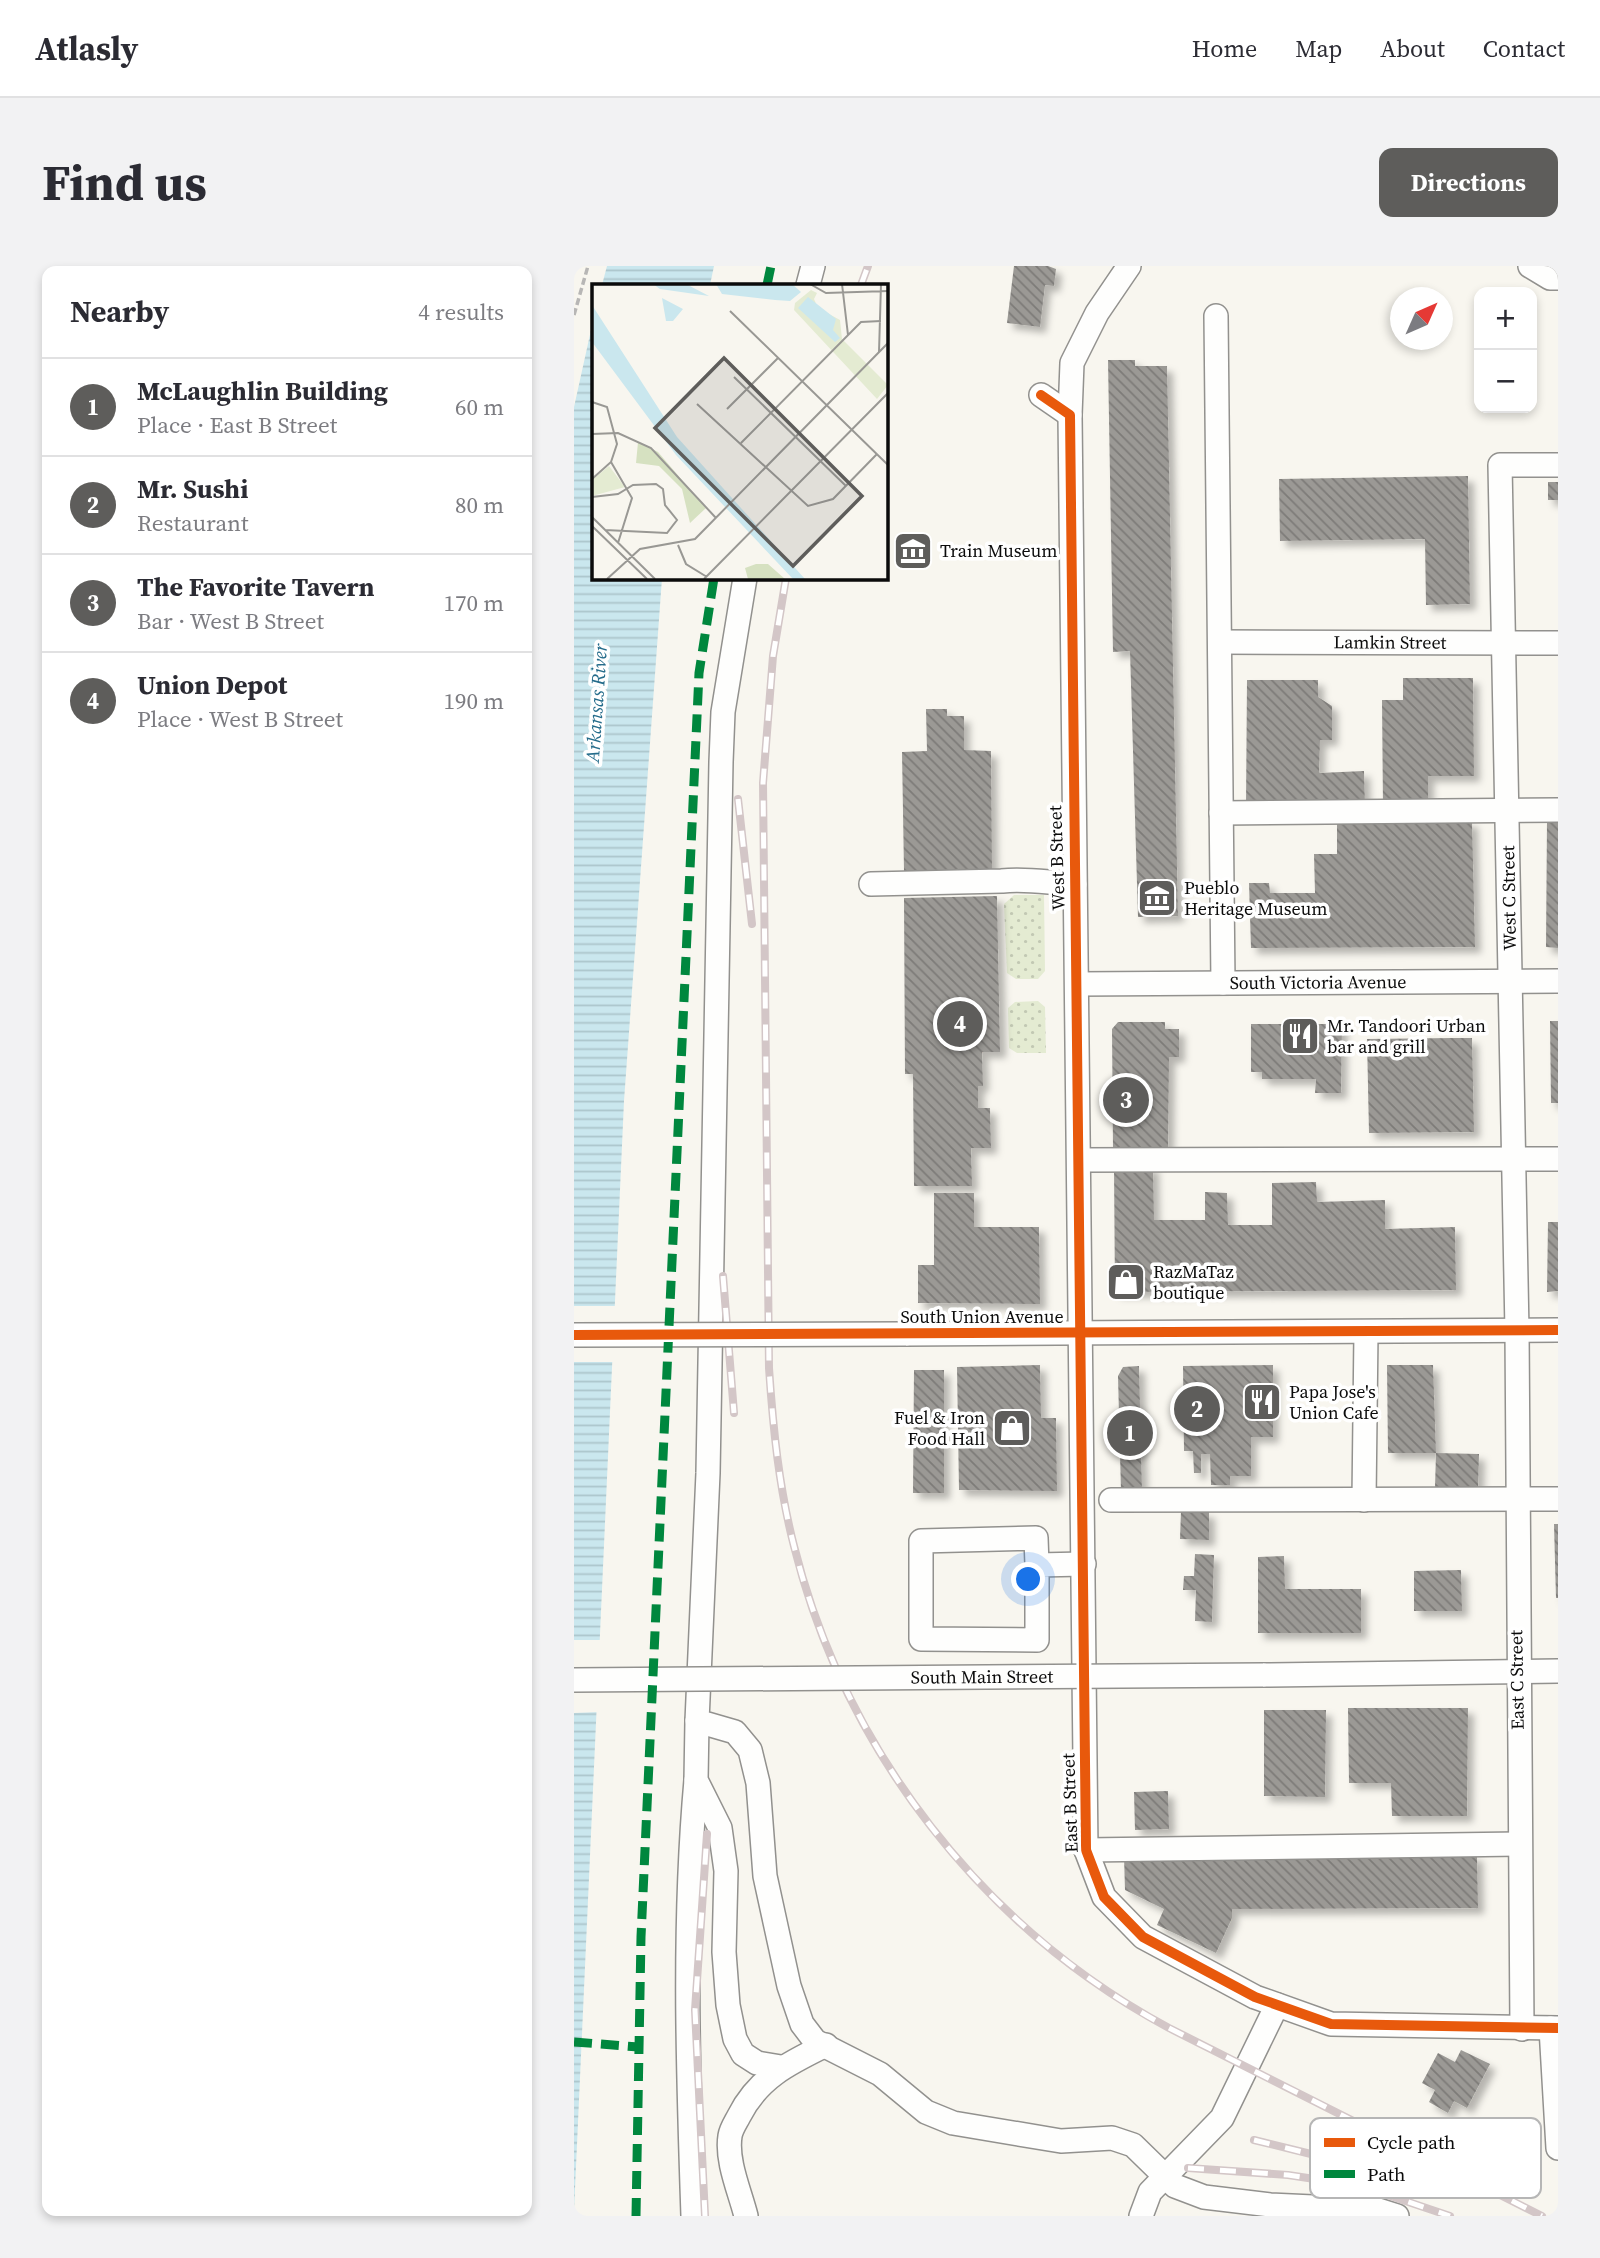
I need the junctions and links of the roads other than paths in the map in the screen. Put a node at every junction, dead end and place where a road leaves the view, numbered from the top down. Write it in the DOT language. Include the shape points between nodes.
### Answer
graph roads {
  1 [pos="813,266"];
  2 [pos="1129,266"];
  3 [pos="1530,266"];
  4 [pos="1558,278"];
  5 [pos="808,284"];
  6 [pos="1216,316"];
  7 [pos="1041,395"];
  8 [pos="1070,415"];
  9 [pos="1558,465"];
  10 [pos="745,579"];
  11 [pos="1220,642"];
  12 [pos="1558,643"];
  13 [pos="1504,644"];
  14 [pos="1507,810"];
  15 [pos="1558,810"];
  16 [pos="1221,813"];
  17 [pos="872,884"];
  18 [pos="1075,884"];
  19 [pos="1511,981"];
  20 [pos="1558,981"];
  21 [pos="1223,983"];
  22 [pos="1078,984"];
  23 [pos="1558,1159"];
  24 [pos="1079,1160"];
  25 [pos="1514,1160"];
  26 [pos="1517,1331"];
  27 [pos="1558,1331"];
  28 [pos="1367,1332"];
  29 [pos="574,1335"];
  30 [pos="1083,1335"];
  31 [pos="1558,1499"];
  32 [pos="1111,1500"];
  33 [pos="1364,1500"];
  34 [pos="1517,1500"];
  35 [pos="1084,1564"];
  36 [pos="1037,1565"];
  37 [pos="1558,1671"];
  38 [pos="1518,1672"];
  39 [pos="574,1680"];
  40 [pos="697,1721"];
  41 [pos="695,1780"];
  42 [pos="1519,1844"];
  43 [pos="1086,1850"];
  44 [pos="1277,2005"];
  45 [pos="1555,2028"];
  46 [pos="1522,2029"];
  47 [pos="826,2045"];
  48 [pos="743,2054"];
  49 [pos="781,2067"];
  50 [pos="746,2102"];
  51 [pos="731,2132"];
  52 [pos="1558,2148"];
  53 [pos="1164,2177"];
  54 [pos="693,2216"];
  55 [pos="746,2216"];
  56 [pos="761,2216"];
  57 [pos="1140,2216"];
  58 [pos="1397,2216"];
  1 -- 5 [label="street"];
  2 -- 8 [label="street, West B Street" via="1097,313 1072,363"];
  3 -- 4 [label="street"];
  6 -- 11 [label="street"];
  7 -- 8 [label="street"];
  8 -- 18 [label="street, West B Street"];
  9 -- 13 [label="street, West C Street" via="1500,465"];
  10 -- 40 [label="street" via="723,712 709,1460"];
  11 -- 13 [label="street, Lamkin Street"];
  11 -- 16 [label="street"];
  12 -- 13 [label="street, Lamkin Street"];
  13 -- 14 [label="street, West C Street"];
  14 -- 15 [label="street"];
  14 -- 16 [label="street"];
  14 -- 19 [label="street, West C Street"];
  16 -- 21 [label="street"];
  17 -- 18 [label="street" via="1022,877 1033,882"];
  18 -- 22 [label="street, West B Street"];
  19 -- 20 [label="street, South Victoria Avenue"];
  19 -- 21 [label="street, South Victoria Avenue"];
  19 -- 25 [label="street, West C Street"];
  21 -- 22 [label="street, South Victoria Avenue"];
  22 -- 24 [label="street, West B Street"];
  23 -- 25 [label="street"];
  24 -- 25 [label="street"];
  24 -- 30 [label="street, West B Street"];
  25 -- 26 [label="street, West C Street"];
  26 -- 27 [label="street, South Union Avenue"];
  26 -- 28 [label="street, South Union Avenue"];
  26 -- 34 [label="street, East C Street"];
  28 -- 30 [label="street, South Union Avenue"];
  28 -- 33 [label="street"];
  29 -- 30 [label="street, South Union Avenue, bridge"];
  30 -- 35 [label="street, East B Street"];
  31 -- 34 [label="street"];
  32 -- 33 [label="street"];
  33 -- 34 [label="street"];
  34 -- 38 [label="street, East C Street"];
  35 -- 36 [label="street"];
  35 -- 43 [label="street, East B Street"];
  36 -- 36 [label="street" via="1036,1538 920,1541 921,1639 1037,1640"];
  37 -- 38 [label="street, South Main Street"];
  38 -- 39 [label="street, South Main Street, bridge"];
  38 -- 42 [label="street, East C Street"];
  40 -- 41 [label="street"];
  40 -- 47 [label="street" via="735,1732 750,1750 758,1783 765,1876 789,1986 802,2024"];
  41 -- 48 [label="street" via="720,1828 726,1871 728,2005"];
  41 -- 54 [label="street" via="688,1869 687,2043"];
  42 -- 43 [label="street"];
  42 -- 46 [label="street, East C Street"];
  43 -- 44 [label="street, East B Street" via="1104,1897 1143,1937"];
  44 -- 46 [label="street, East B Street" via="1331,2024"];
  44 -- 53 [label="street" via="1223,2118"];
  45 -- 46 [label="street, East B Street"];
  45 -- 52 [label="street"];
  47 -- 49 [label="street"];
  47 -- 53 [label="street" via="880,2074 926,2112 953,2123 1061,2141 1112,2138 1133,2145"];
  48 -- 49 [label="street" via="757,2063"];
  48 -- 50 [label="street"];
  49 -- 50 [label="street"];
  50 -- 51 [label="street"];
  51 -- 55 [label="street" via="731,2159"];
  51 -- 56 [label="street"];
  53 -- 57 [label="street" via="1150,2192"];
  53 -- 58 [label="street" via="1204,2197 1378,2210"];
}
